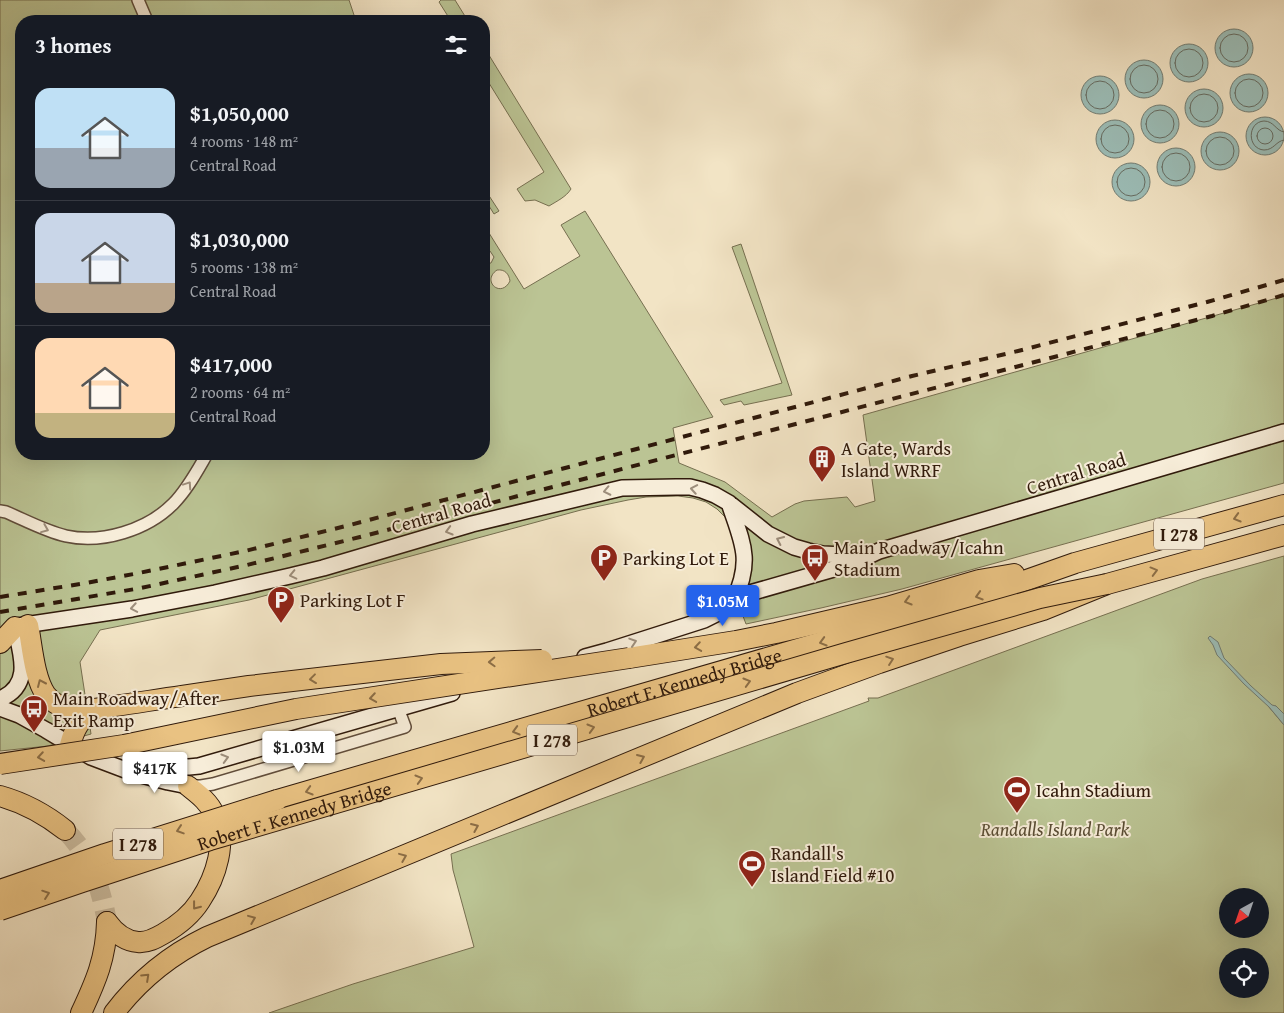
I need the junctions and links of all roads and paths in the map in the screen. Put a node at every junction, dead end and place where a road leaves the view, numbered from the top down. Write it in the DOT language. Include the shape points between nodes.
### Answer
graph roads {
  1 [pos="138,0"];
  2 [pos="144,15"];
  3 [pos="1284,432"];
  4 [pos="204,460"];
  5 [pos="729,503"];
  6 [pos="1284,505"];
  7 [pos="0,511"];
  8 [pos="1284,535"];
  9 [pos="879,551"];
  10 [pos="1075,563"];
  11 [pos="1108,584"];
  12 [pos="734,600"];
  13 [pos="14,627"];
  14 [pos="0,643"];
  15 [pos="628,658"];
  16 [pos="0,699"];
  17 [pos="0,708"];
  18 [pos="398,708"];
  19 [pos="95,709"];
  20 [pos="70,744"];
  21 [pos="0,764"];
  22 [pos="128,771"];
  23 [pos="188,786"];
  24 [pos="0,796"];
  25 [pos="65,830"];
  26 [pos="0,890"];
  27 [pos="0,910"];
  28 [pos="81,1013"];
  29 [pos="114,1013"];
  1 -- 2 [label="street"];
  3 -- 9 [label="street, Central Road"];
  7 -- 4 [label="street, one-way" via="67,536 93,538 132,530 173,504"];
  9 -- 5 [label="street, Central Road, one-way" via="834,555 794,547 768,534"];
  5 -- 12 [label="street" via="745,553 741,584"];
  5 -- 13 [label="street, Central Road, one-way" via="690,487 622,488 472,524 290,576 132,609"];
  6 -- 10 [label="highway, Robert F. Kennedy Bridge / I 278, one-way"];
  11 -- 8 [label="highway, Robert F. Kennedy Bridge / I 278, one-way"];
  9 -- 12 [label="street, Central Road" via="851,564"];
  10 -- 15 [label="highway, one-way" via="979,580 887,607 776,633"];
  10 -- 26 [label="highway, Robert F. Kennedy Bridge / I 278, one-way, bridge" via="984,595 277,800"];
  27 -- 11 [label="highway, Robert F. Kennedy Bridge / I 278, one-way, bridge" via="210,840 846,652 1040,598"];
  29 -- 11 [label="highway, one-way, bridge" via="152,971 207,937 789,697 880,663 1043,610"];
  18 -- 12 [label="street, Central Road, one-way" via="616,648 704,620"];
  13 -- 14 [label="highway"];
  13 -- 16 [label="street" via="23,674 11,693"];
  19 -- 13 [label="highway, one-way" via="65,708 46,694"];
  15 -- 19 [label="highway, one-way, bridge" via="441,664 248,686"];
  15 -- 21 [label="highway, one-way, bridge" via="296,709 124,744"];
  17 -- 20 [label="street, Central Road"];
  22 -- 18 [label="street, Central Road, one-way" via="199,766"];
  18 -- 23 [label="street, Central Road" via="405,727 213,784"];
  19 -- 20 [label="highway" via="81,719"];
  20 -- 22 [label="street, Central Road" via="91,757"];
  22 -- 23 [label="street, Central Road"];
  23 -- 28 [label="highway, one-way" via="210,806 219,829 220,846 206,890 179,924 144,942 126,939 107,922 103,958"];
  24 -- 25 [label="highway" via="40,812"];
}
